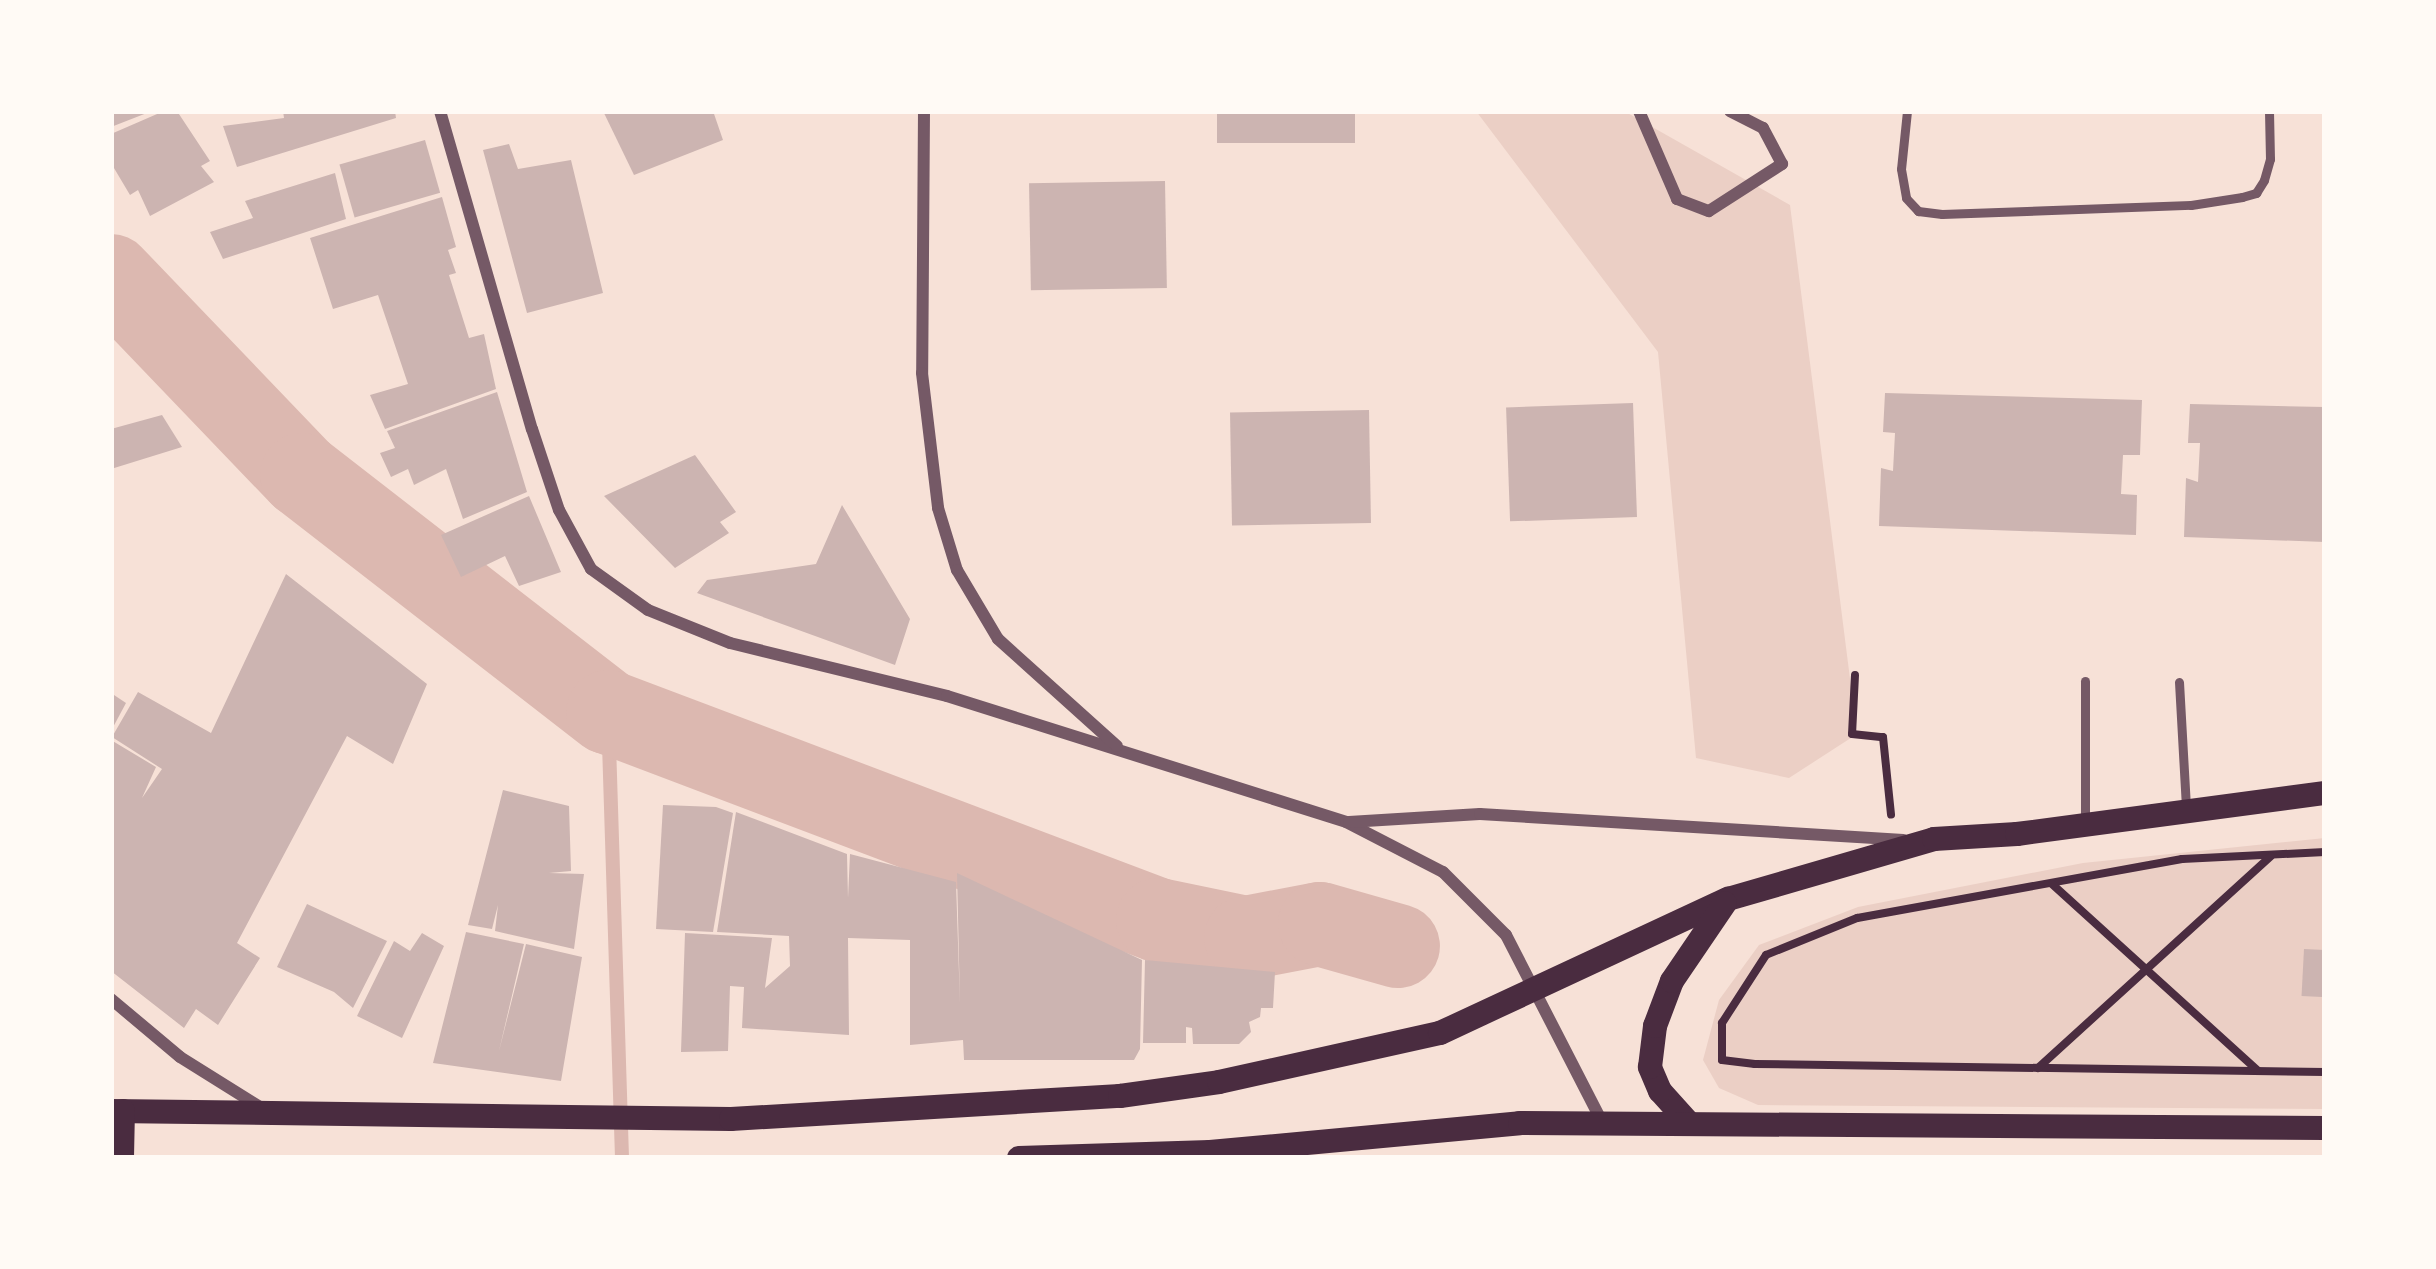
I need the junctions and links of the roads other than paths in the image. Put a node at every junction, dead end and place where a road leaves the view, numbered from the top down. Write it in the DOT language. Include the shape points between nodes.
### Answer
graph roads {
  1 [pos="440,111"];
  2 [pos="925,111"];
  3 [pos="1639,111"];
  4 [pos="1730,111"];
  5 [pos="1907,111"];
  6 [pos="2270,111"];
  7 [pos="2085,680"];
  8 [pos="2179,682"];
  9 [pos="1123,751"];
  10 [pos="2325,793"];
  11 [pos="2186,809"];
  12 [pos="1346,822"];
  13 [pos="2085,825"];
  14 [pos="1934,839"];
  15 [pos="1727,899"];
  16 [pos="1533,990"];
  17 [pos="111,998"];
  18 [pos="117,1111"];
  19 [pos="270,1113"];
  20 [pos="1687,1121"];
  21 [pos="1602,1122"];
  22 [pos="2325,1128"];
  23 [pos="1208,1155"];
  24 [pos="111,1157"];
  25 [pos="122,1157"];
  26 [pos="141,1158"];
  27 [pos="1018,1158"];
  1 -- 9 [label="street" via="532,429 559,510 591,569 647,610 730,643 947,696"];
  2 -- 9 [label="street" via="922,373 938,508 958,570 998,639"];
  3 -- 4 [label="street" via="1677,200 1709,211 1782,164 1763,128"];
  5 -- 6 [label="lane" via="1906,198 1918,211 1942,214 2192,205 2256,193 2270,159"];
  7 -- 13 [label="lane"];
  8 -- 11 [label="lane"];
  9 -- 12 [label="street"];
  10 -- 11 [label="main road"];
  11 -- 13 [label="main road"];
  12 -- 14 [label="street" via="1480,814"];
  12 -- 16 [label="street" via="1443,872 1488,912"];
  13 -- 14 [label="main road"];
  14 -- 15 [label="main road"];
  15 -- 16 [label="main road"];
  15 -- 20 [label="main road" via="1672,981 1655,1026 1650,1067"];
  16 -- 19 [label="main road" via="1440,1033 1120,1096 730,1119"];
  16 -- 21 [label="street"];
  17 -- 19 [label="street" via="180,1057"];
  18 -- 19 [label="main road"];
  18 -- 25 [label="main road"];
  20 -- 21 [label="main road"];
  20 -- 22 [label="main road"];
  21 -- 23 [label="main road"];
  23 -- 27 [label="main road"];
  24 -- 25 [label="main road"];
  25 -- 26 [label="main road"];
}
